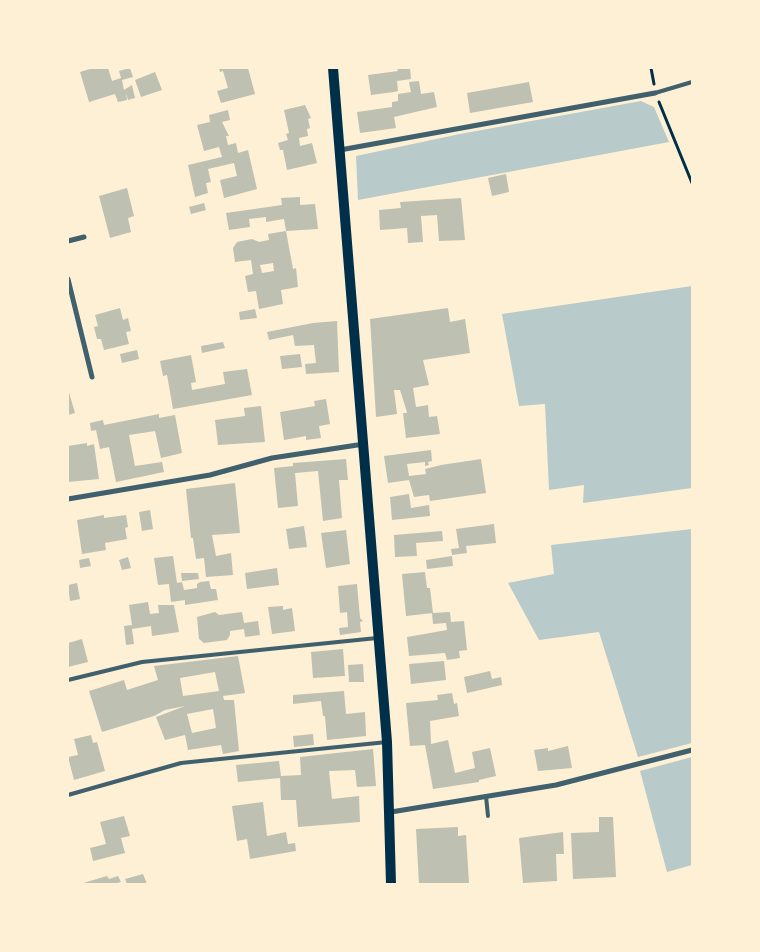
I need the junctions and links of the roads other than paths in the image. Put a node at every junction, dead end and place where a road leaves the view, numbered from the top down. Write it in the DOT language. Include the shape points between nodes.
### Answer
graph roads {
  1 [pos="333,68"];
  2 [pos="692,82"];
  3 [pos="655,93"];
  4 [pos="340,150"];
  5 [pos="84,237"];
  6 [pos="68,241"];
  7 [pos="68,279"];
  8 [pos="92,377"];
  9 [pos="364,444"];
  10 [pos="68,499"];
  11 [pos="379,638"];
  12 [pos="68,680"];
  13 [pos="387,742"];
  14 [pos="692,750"];
  15 [pos="68,795"];
  16 [pos="486,796"];
  17 [pos="391,812"];
  18 [pos="488,816"];
  19 [pos="391,884"];
  1 -- 4 [label="main road"];
  2 -- 3 [label="lane"];
  3 -- 4 [label="street"];
  4 -- 9 [label="main road"];
  5 -- 6 [label="street"];
  7 -- 8 [label="street"];
  9 -- 10 [label="street" via="272,458 210,475"];
  9 -- 11 [label="main road"];
  11 -- 12 [label="lane" via="142,662"];
  11 -- 13 [label="main road"];
  13 -- 15 [label="lane" via="181,763"];
  13 -- 17 [label="main road"];
  14 -- 16 [label="street" via="556,785"];
  16 -- 17 [label="street"];
  16 -- 18 [label="lane"];
  17 -- 19 [label="main road"];
}
